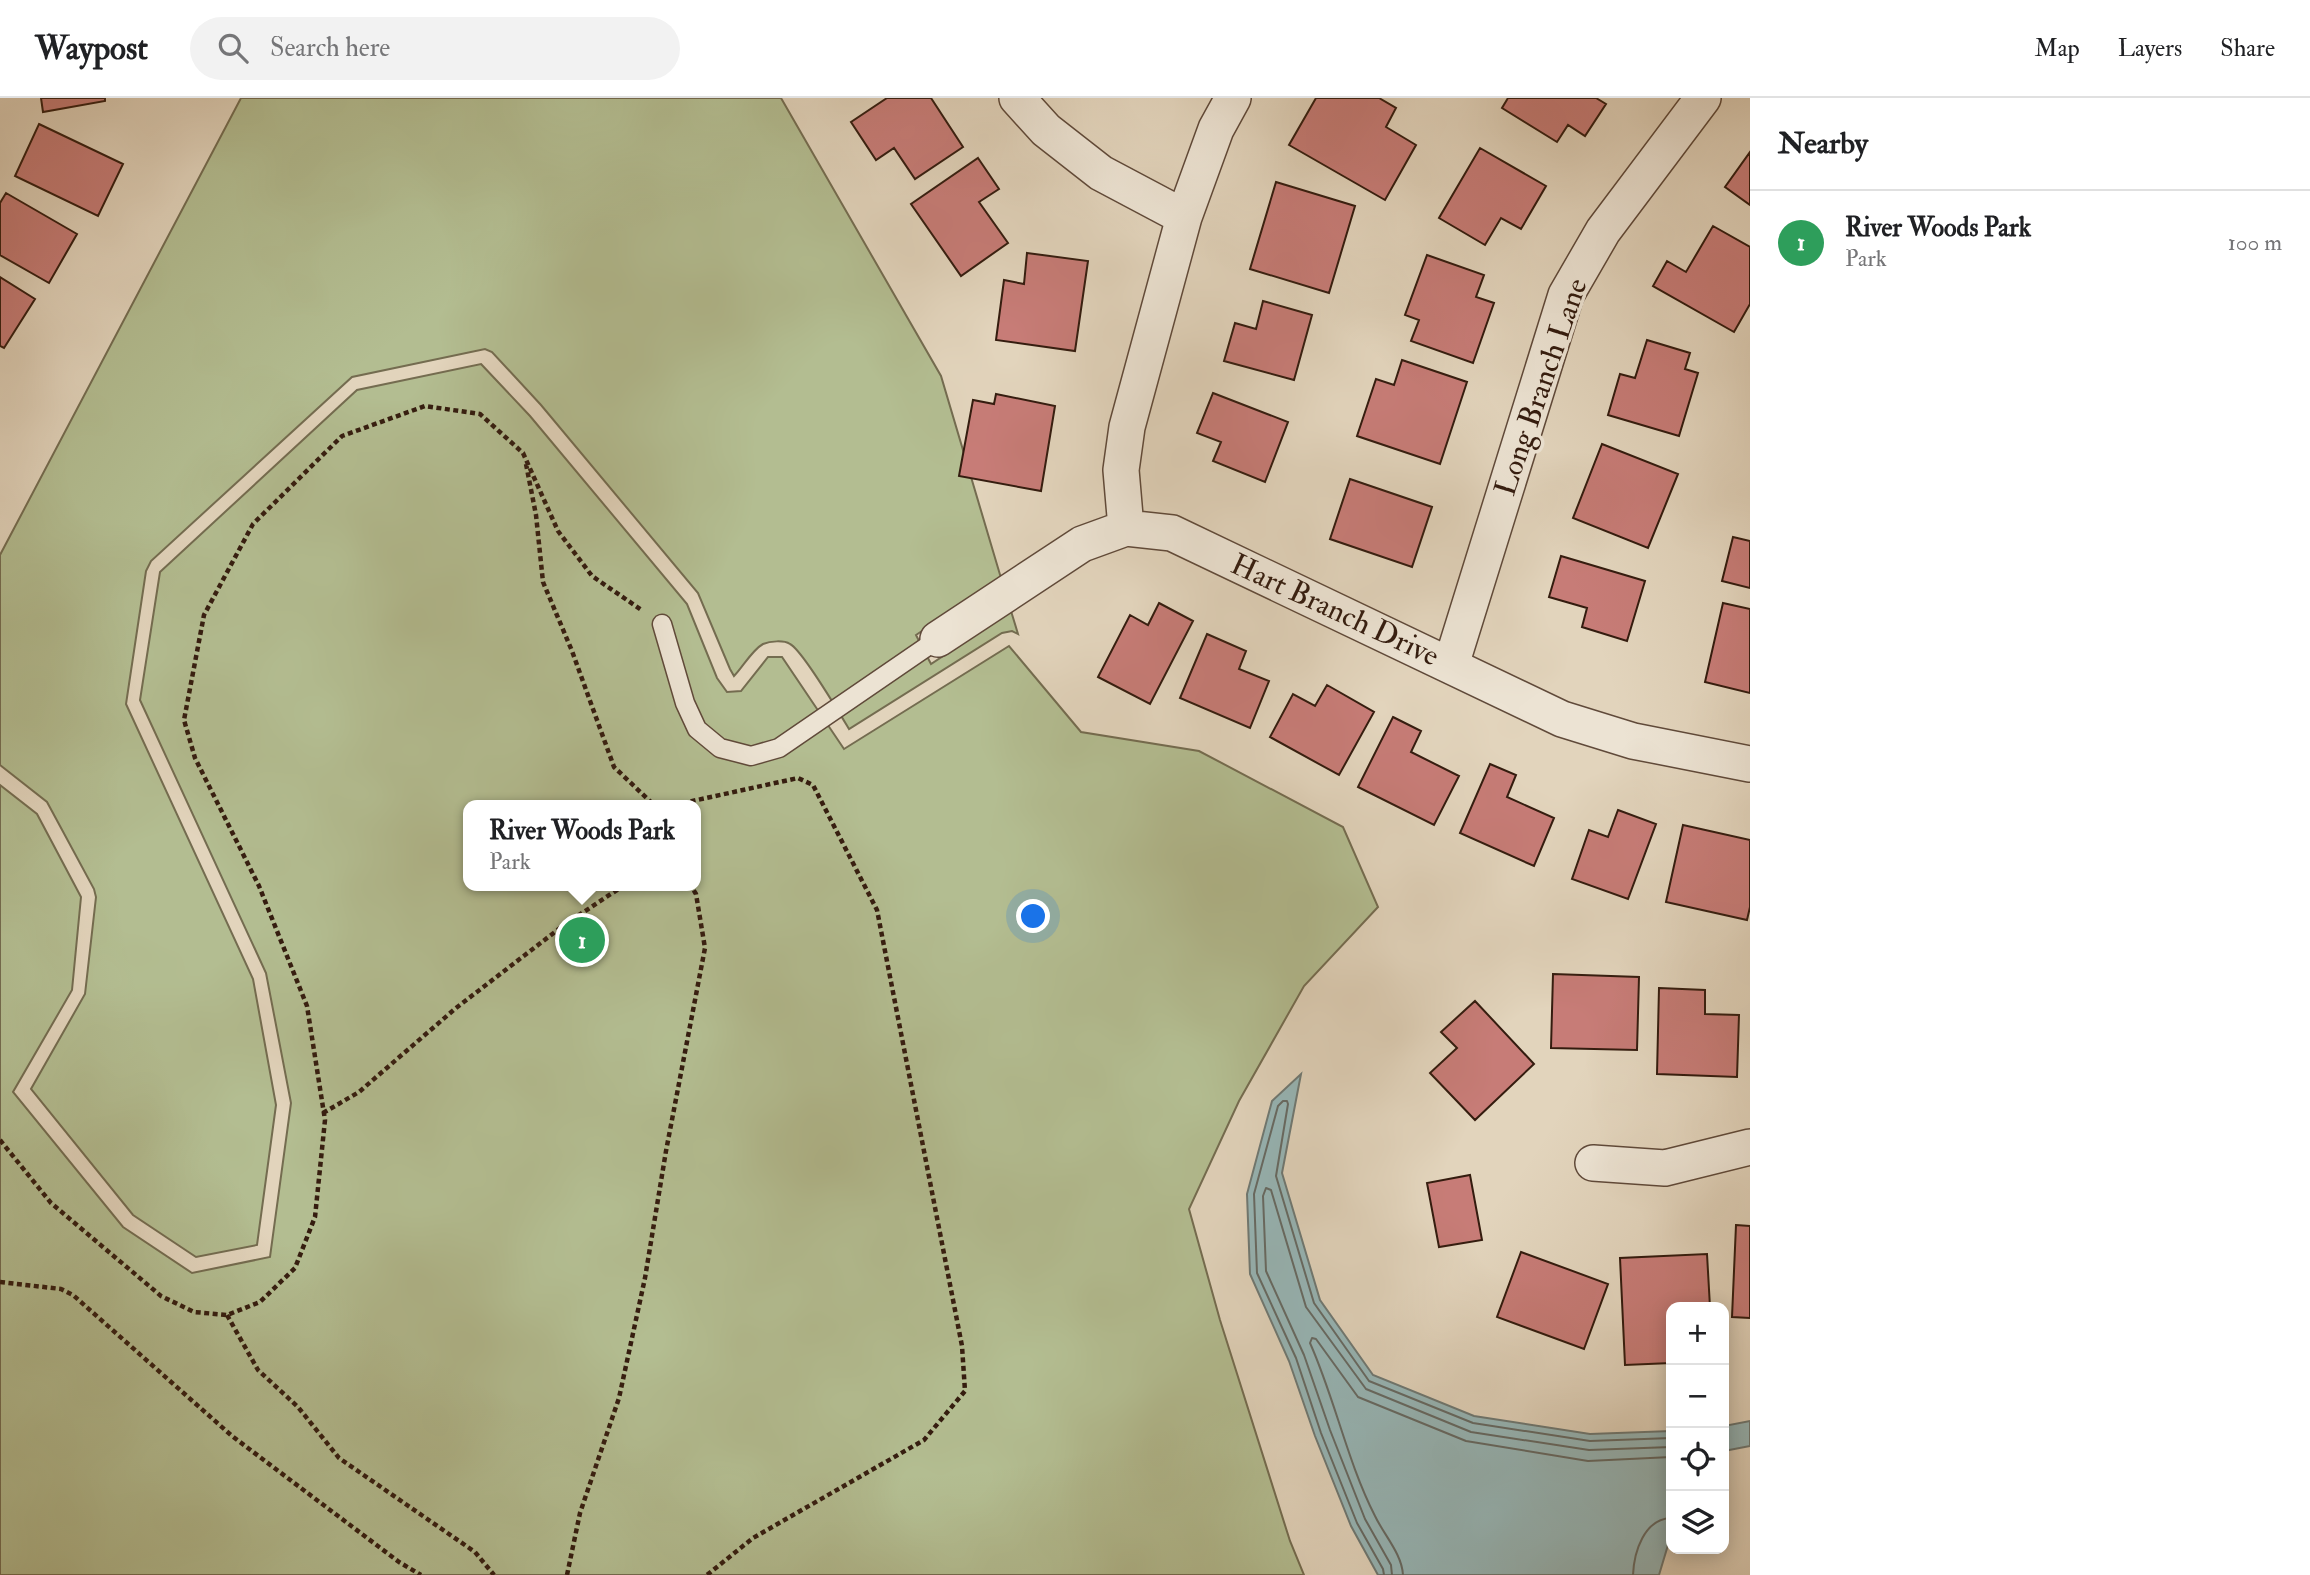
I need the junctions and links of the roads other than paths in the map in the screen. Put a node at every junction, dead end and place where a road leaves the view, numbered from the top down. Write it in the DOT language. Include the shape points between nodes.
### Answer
graph roads {
  1 [pos="1017,98"];
  2 [pos="1233,98"];
  3 [pos="1703,98"];
  4 [pos="1184,217"];
  5 [pos="1126,528"];
  6 [pos="662,624"];
  7 [pos="938,639"];
  8 [pos="1451,665"];
  9 [pos="1750,764"];
  10 [pos="1750,1147"];
  11 [pos="1593,1163"];
  1 -- 4 [label="street" via="1046,130 1101,173"];
  2 -- 4 [label="street" via="1216,129"];
  3 -- 8 [label="street, Long Branch Lane" via="1603,230 1566,295"];
  4 -- 5 [label="street" via="1127,428 1121,470"];
  5 -- 7 [label="street, Hart Branch Drive" via="1082,544"];
  5 -- 8 [label="street, Hart Branch Drive" via="1172,533"];
  6 -- 7 [label="lane" via="697,729 720,748 751,756 779,748"];
  8 -- 9 [label="street, Hart Branch Drive" via="1562,719 1633,741"];
  10 -- 11 [label="street" via="1665,1168"];
}
